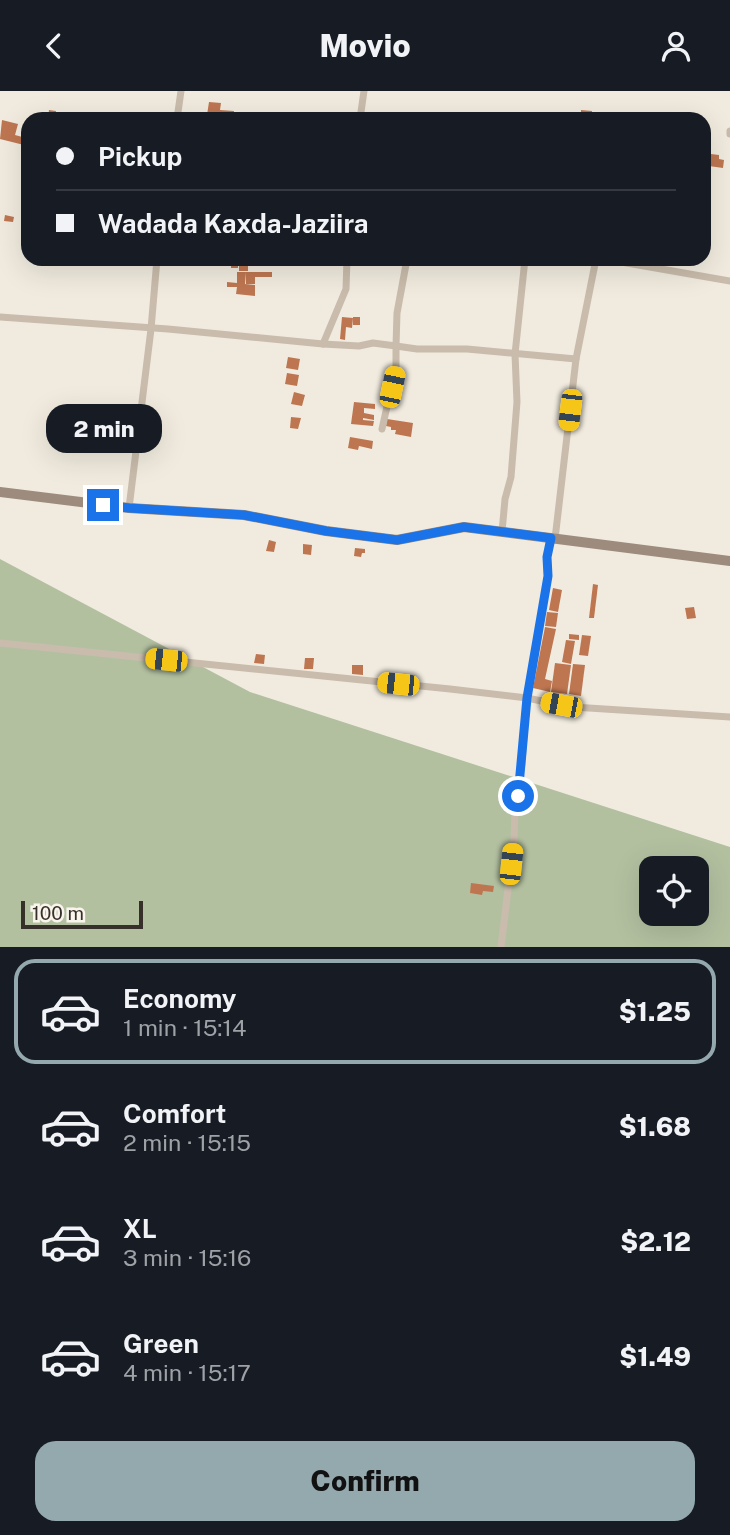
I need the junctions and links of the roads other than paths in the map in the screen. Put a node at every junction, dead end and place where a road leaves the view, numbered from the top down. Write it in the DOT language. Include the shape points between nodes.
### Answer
graph roads {
  1 [pos="181,91"];
  2 [pos="364,91"];
  3 [pos="178,112"];
  4 [pos="361,112"];
  5 [pos="156,266"];
  6 [pos="347,266"];
  7 [pos="406,266"];
  8 [pos="524,266"];
  9 [pos="595,266"];
  10 [pos="644,266"];
  11 [pos="730,281"];
  12 [pos="0,317"];
  13 [pos="151,329"];
  14 [pos="323,344"];
  15 [pos="396,347"];
  16 [pos="515,353"];
  17 [pos="576,359"];
  18 [pos="382,429"];
  19 [pos="0,492"];
  20 [pos="129,508"];
  21 [pos="502,532"];
  22 [pos="553,539"];
  23 [pos="730,562"];
  24 [pos="0,643"];
  25 [pos="527,698"];
  26 [pos="561,705"];
  27 [pos="573,707"];
  28 [pos="730,717"];
  29 [pos="501,947"];
  1 -- 3 [label="street"];
  2 -- 4 [label="street"];
  5 -- 13 [label="street"];
  6 -- 14 [label="street" via="346,289"];
  7 -- 15 [label="street"];
  8 -- 16 [label="street"];
  9 -- 17 [label="street"];
  10 -- 11 [label="street"];
  12 -- 13 [label="street"];
  13 -- 14 [label="street"];
  13 -- 20 [label="street"];
  14 -- 15 [label="street"];
  15 -- 16 [label="street"];
  15 -- 18 [label="street"];
  16 -- 17 [label="street"];
  16 -- 21 [label="street" via="517,402"];
  17 -- 22 [label="street"];
  19 -- 20 [label="street"];
  20 -- 21 [label="street" via="244,515 397,540 464,527"];
  21 -- 22 [label="street"];
  22 -- 23 [label="street"];
  22 -- 25 [label="street"];
  24 -- 25 [label="street"];
  25 -- 26 [label="street"];
  25 -- 29 [label="street"];
  27 -- 28 [label="street"];
}
